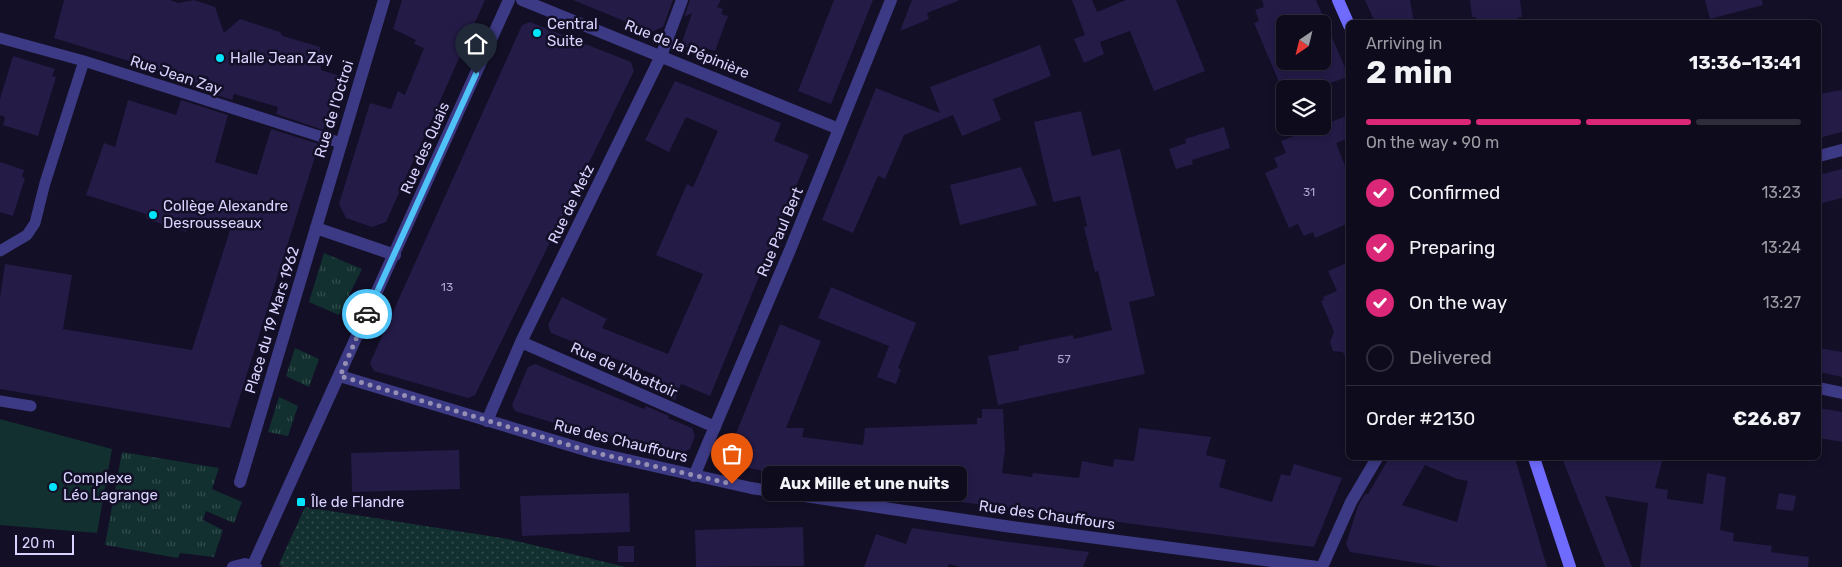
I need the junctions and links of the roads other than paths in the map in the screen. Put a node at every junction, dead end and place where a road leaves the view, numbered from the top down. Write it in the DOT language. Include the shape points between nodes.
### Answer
graph roads {
  1 [pos="384,0"];
  2 [pos="509,0"];
  3 [pos="522,0"];
  4 [pos="682,0"];
  5 [pos="891,0"];
  6 [pos="1338,0"];
  7 [pos="1347,20"];
  8 [pos="0,38"];
  9 [pos="661,56"];
  10 [pos="84,61"];
  11 [pos="839,129"];
  12 [pos="341,143"];
  13 [pos="1842,150"];
  14 [pos="1821,155"];
  15 [pos="316,228"];
  16 [pos="0,251"];
  17 [pos="395,255"];
  18 [pos="521,342"];
  19 [pos="340,376"];
  20 [pos="1821,388"];
  21 [pos="1842,393"];
  22 [pos="0,401"];
  23 [pos="31,406"];
  24 [pos="487,421"];
  25 [pos="715,427"];
  26 [pos="1376,460"];
  27 [pos="1535,460"];
  28 [pos="694,476"];
  29 [pos="240,482"];
  30 [pos="254,566"];
  31 [pos="234,567"];
  32 [pos="1317,567"];
  33 [pos="1322,567"];
  34 [pos="1570,567"];
  1 -- 12 [label="street, Rue de l'Octroi"];
  2 -- 17 [label="street, Rue des Quais"];
  3 -- 9 [label="street, Rue de la Pépinière"];
  4 -- 9 [label="street, Rue de Metz"];
  5 -- 11 [label="street, Rue Paul Bert"];
  6 -- 7 [label="main road"];
  8 -- 10 [label="lane, Rue Jean Zay"];
  9 -- 11 [label="street, Rue de la Pépinière"];
  9 -- 18 [label="street, Rue de Metz"];
  10 -- 12 [label="lane, Rue Jean Zay"];
  10 -- 16 [label="lane" via="35,223 27,235"];
  11 -- 25 [label="street, Rue Paul Bert"];
  12 -- 15 [label="street, Rue de l'Octroi"];
  13 -- 14 [label="street"];
  15 -- 17 [label="street"];
  15 -- 29 [label="street, Place du 19 Mars 1962"];
  17 -- 19 [label="street"];
  18 -- 24 [label="street, Rue de Metz"];
  18 -- 25 [label="street, Rue de l'Abattoir"];
  19 -- 24 [label="street, Rue des Chauffours"];
  19 -- 30 [label="street"];
  20 -- 21 [label="street"];
  22 -- 23 [label="lane"];
  24 -- 28 [label="street, Rue des Chauffours" via="592,452"];
  25 -- 28 [label="street, Rue Paul Bert"];
  26 -- 33 [label="street" via="1351,502"];
  27 -- 34 [label="main road"];
  28 -- 32 [label="street, Rue des Chauffours" via="883,509"];
  30 -- 31 [label="street" via="241,564"];
}
